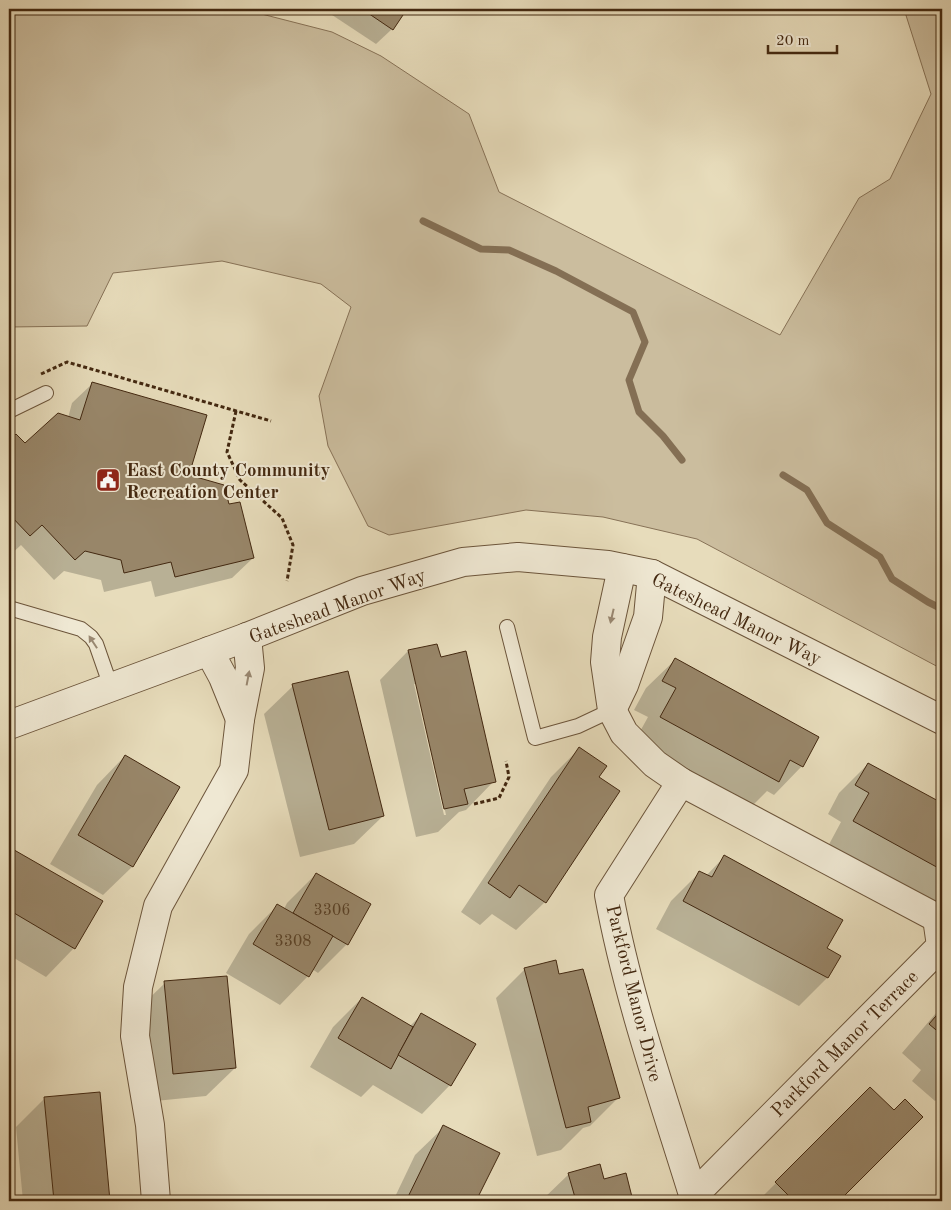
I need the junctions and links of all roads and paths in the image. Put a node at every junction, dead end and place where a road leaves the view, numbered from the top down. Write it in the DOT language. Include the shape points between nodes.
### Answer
graph roads {
  1 [pos="34,377"];
  2 [pos="46,393"];
  3 [pos="9,411"];
  4 [pos="236,411"];
  5 [pos="271,421"];
  6 [pos="622,568"];
  7 [pos="652,574"];
  8 [pos="287,581"];
  9 [pos="9,608"];
  10 [pos="507,627"];
  11 [pos="246,637"];
  12 [pos="209,651"];
  13 [pos="112,687"];
  14 [pos="612,710"];
  15 [pos="240,719"];
  16 [pos="942,720"];
  17 [pos="9,725"];
  18 [pos="506,760"];
  19 [pos="681,782"];
  20 [pos="474,804"];
  21 [pos="694,1198"];
  22 [pos="156,1201"];
  1 -- 4 [label="path" via="68,362"];
  2 -- 3 [label="lane"];
  4 -- 5 [label="path"];
  4 -- 8 [label="path" via="227,452 240,480 282,518 293,545"];
  6 -- 7 [label="street, Gateshead Manor Way"];
  6 -- 11 [label="street, Gateshead Manor Way" via="518,557 463,562 362,591"];
  6 -- 14 [label="street, one-way" via="604,662"];
  7 -- 14 [label="street" via="648,617"];
  7 -- 16 [label="street, Gateshead Manor Way"];
  13 -- 9 [label="lane, one-way" via="96,644 81,629"];
  10 -- 14 [label="lane" via="535,738 578,726"];
  11 -- 12 [label="street, Gateshead Manor Way"];
  15 -- 11 [label="street, one-way" via="250,668"];
  12 -- 13 [label="street, Gateshead Manor Way"];
  12 -- 15 [label="street"];
  13 -- 17 [label="street, Gateshead Manor Way"];
  14 -- 19 [label="street" via="624,732 655,764"];
  15 -- 22 [label="street" via="234,770 158,906 138,987 135,1036 150,1124"];
  18 -- 20 [label="path" via="509,776 500,798"];
  19 -- 21 [label="street, Parkford Manor Drive" via="609,894 616,934 649,1056"];
  19 -- 21 [label="street, Parkford Manor Terrace" via="937,918 941,946"];
}
